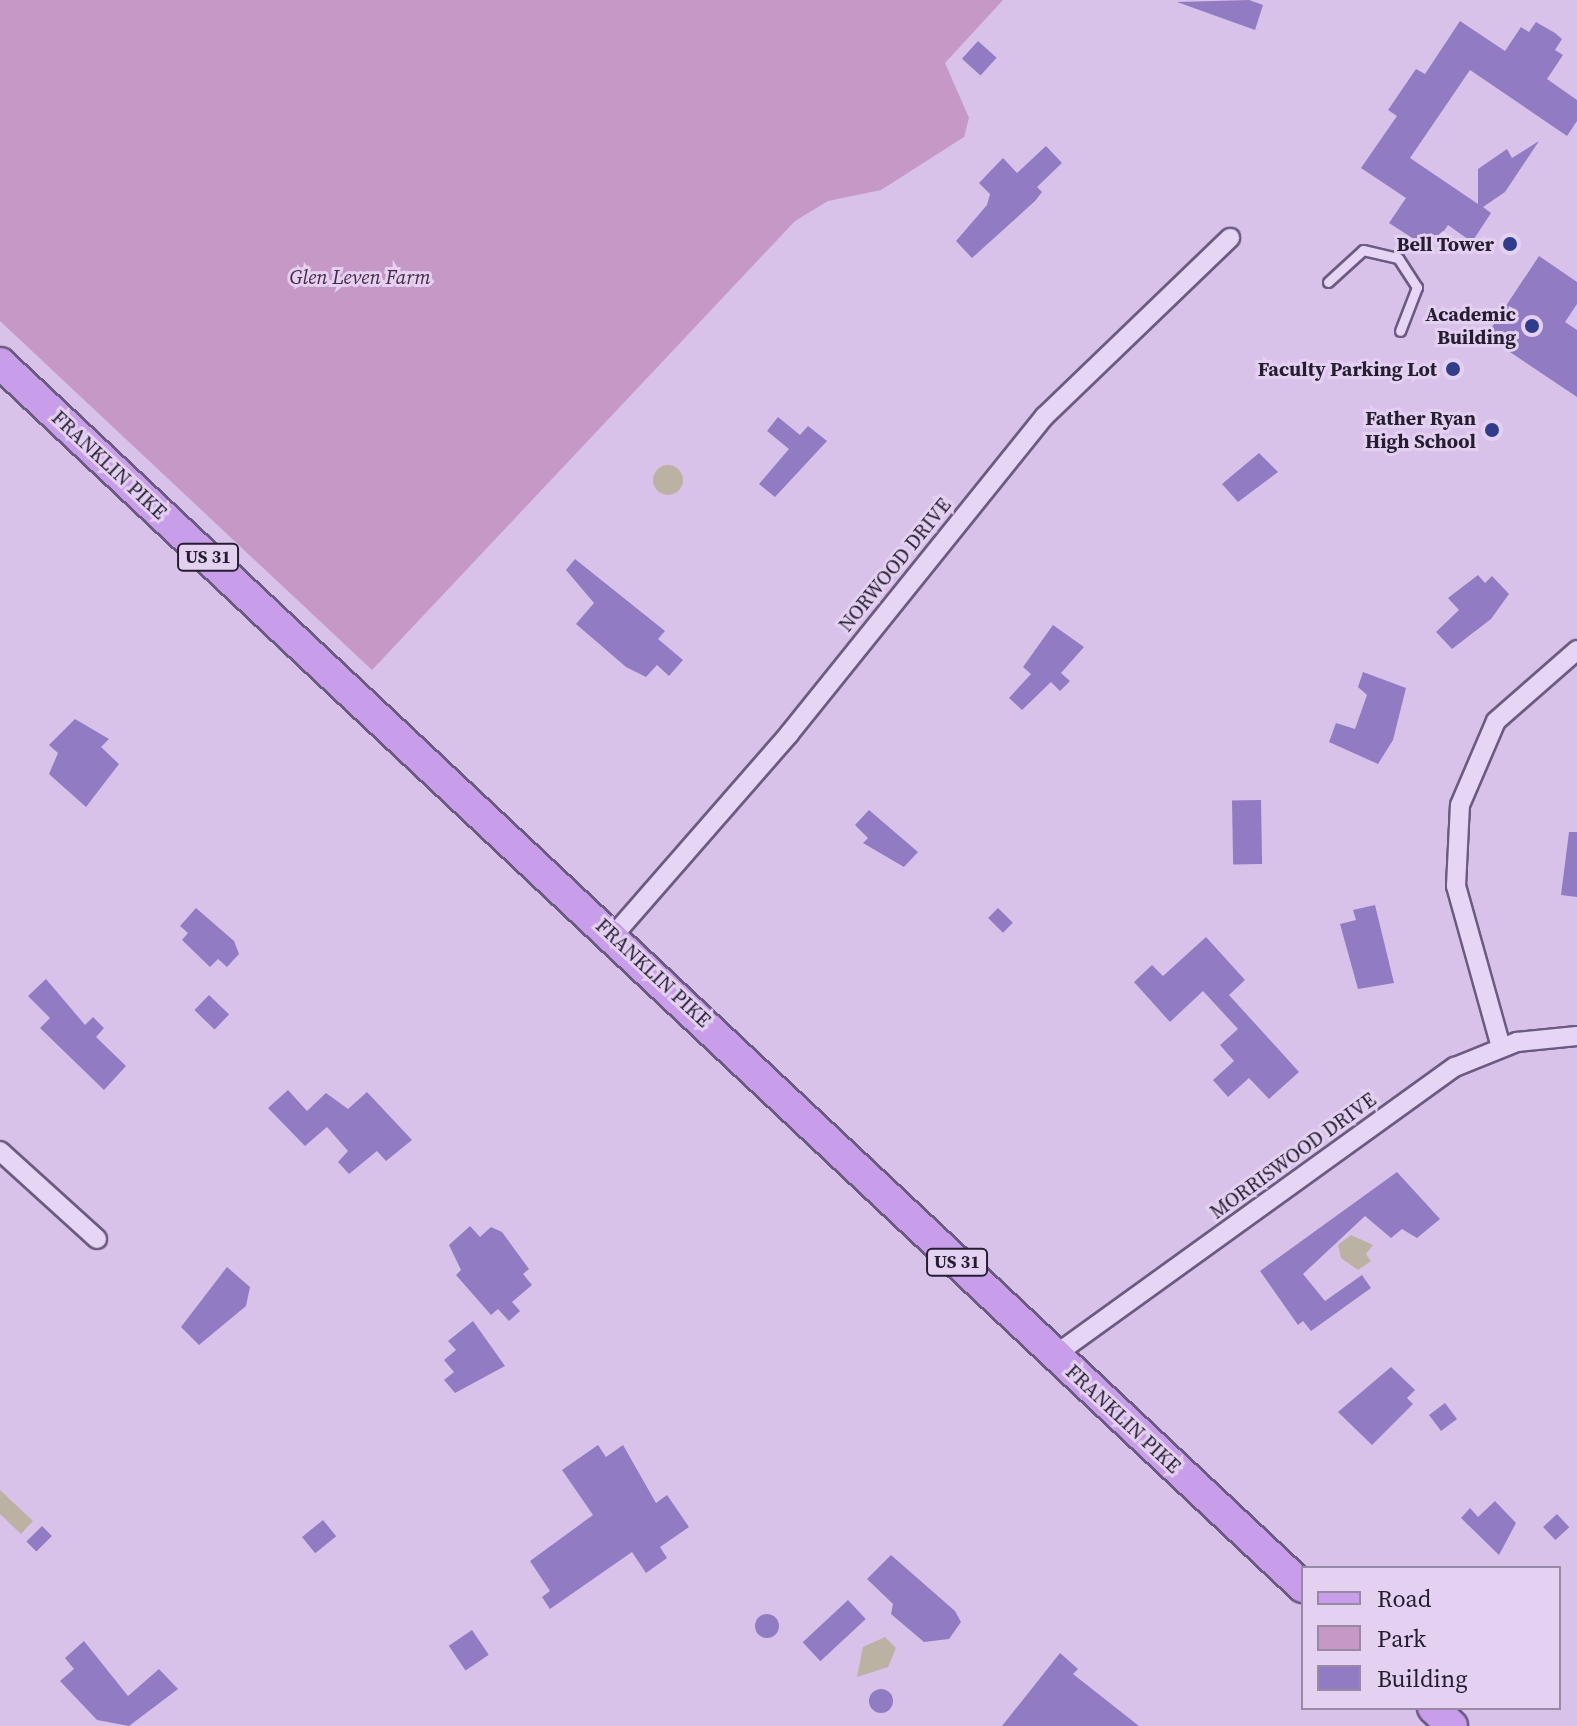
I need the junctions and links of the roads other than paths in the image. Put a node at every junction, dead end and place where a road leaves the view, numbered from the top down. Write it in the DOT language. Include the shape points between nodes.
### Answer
graph roads {
  1 [pos="1230,238"];
  2 [pos="1328,282"];
  3 [pos="1400,331"];
  4 [pos="0,363"];
  5 [pos="1577,650"];
  6 [pos="613,936"];
  7 [pos="1577,1036"];
  8 [pos="1501,1047"];
  9 [pos="0,1151"];
  10 [pos="97,1239"];
  11 [pos="1055,1355"];
  12 [pos="1301,1585"];
  13 [pos="1435,1710"];
  14 [pos="1452,1726"];
  1 -- 6 [label="street, NORWOOD DRIVE" via="1045,416 789,734"];
  2 -- 3 [label="lane" via="1363,250 1398,258 1417,287"];
  4 -- 6 [label="main road, FRANKLIN PIKE / US 31"];
  5 -- 8 [label="street" via="1496,721 1460,805 1456,886"];
  6 -- 11 [label="main road, FRANKLIN PIKE / US 31"];
  7 -- 8 [label="street, MORRISWOOD DRIVE"];
  8 -- 11 [label="street, MORRISWOOD DRIVE" via="1441,1076"];
  9 -- 10 [label="street"];
  11 -- 12 [label="main road, FRANKLIN PIKE / US 31"];
  13 -- 14 [label="main road"];
}
